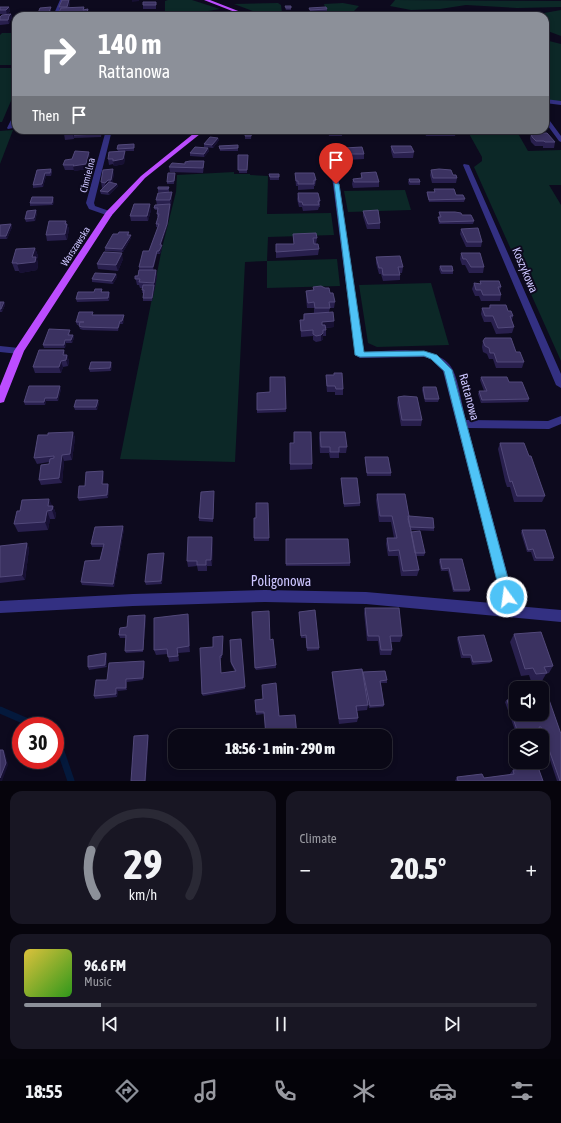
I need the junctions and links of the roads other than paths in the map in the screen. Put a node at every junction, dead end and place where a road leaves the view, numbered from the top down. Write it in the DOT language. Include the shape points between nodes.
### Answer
graph roads {
  1 [pos="62,0"];
  2 [pos="206,0"];
  3 [pos="57,12"];
  4 [pos="238,12"];
  5 [pos="549,102"];
  6 [pos="561,104"];
  7 [pos="12,124"];
  8 [pos="549,124"];
  9 [pos="10,128"];
  10 [pos="108,134"];
  11 [pos="197,134"];
  12 [pos="561,140"];
  13 [pos="466,164"];
  14 [pos="334,169"];
  15 [pos="109,214"];
  16 [pos="0,349"];
  17 [pos="19,351"];
  18 [pos="561,385"];
  19 [pos="0,399"];
  20 [pos="561,420"];
  21 [pos="463,424"];
  22 [pos="0,607"];
  23 [pos="511,612"];
  24 [pos="561,616"];
  1 -- 3 [label="street"];
  2 -- 4 [label="main road"];
  5 -- 6 [label="street"];
  7 -- 9 [label="street"];
  8 -- 12 [label="street"];
  10 -- 15 [label="street, Chmielna" via="90,203 92,207"];
  11 -- 15 [label="main road, Warszawska" via="143,177"];
  13 -- 18 [label="street, Koszykowa"];
  14 -- 21 [label="street, Rattanowa" via="360,355 424,354 434,357 448,370"];
  15 -- 17 [label="main road, Warszawska"];
  16 -- 17 [label="street"];
  17 -- 19 [label="main road, Warszawska"];
  20 -- 21 [label="street" via="550,425"];
  21 -- 23 [label="street, Rattanowa"];
  22 -- 23 [label="street, Poligonowa" via="265,596 366,598"];
  23 -- 24 [label="street, Poligonowa"];
}
